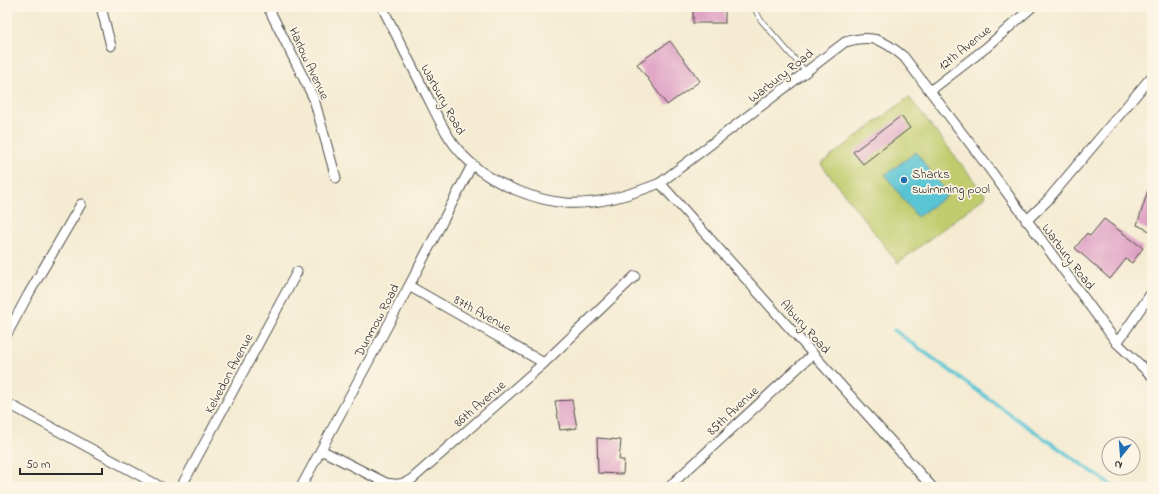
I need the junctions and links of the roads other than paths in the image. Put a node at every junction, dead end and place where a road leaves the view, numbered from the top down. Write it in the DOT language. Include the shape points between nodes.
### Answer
graph roads {
  1 [pos="101,7"];
  2 [pos="268,7"];
  3 [pos="382,7"];
  4 [pos="754,7"];
  5 [pos="1032,7"];
  6 [pos="111,46"];
  7 [pos="806,72"];
  8 [pos="1152,76"];
  9 [pos="930,91"];
  10 [pos="472,165"];
  11 [pos="336,178"];
  12 [pos="660,183"];
  13 [pos="81,204"];
  14 [pos="1026,221"];
  15 [pos="297,272"];
  16 [pos="635,276"];
  17 [pos="409,286"];
  18 [pos="1152,292"];
  19 [pos="7,334"];
  20 [pos="1117,343"];
  21 [pos="813,354"];
  22 [pos="544,363"];
  23 [pos="1152,376"];
  24 [pos="7,403"];
  25 [pos="320,450"];
  26 [pos="161,487"];
  27 [pos="181,487"];
  28 [pos="301,487"];
  29 [pos="670,487"];
  30 [pos="932,487"];
  1 -- 6 [label="street"];
  2 -- 11 [label="street, Harlow Avenue" via="314,99"];
  3 -- 10 [label="street, Warbury Road" via="447,135"];
  4 -- 7 [label="lane" via="760,19"];
  5 -- 9 [label="street, 12th Avenue" via="987,47"];
  7 -- 9 [label="street, Warbury Road" via="844,42 871,38 894,48"];
  7 -- 12 [label="street, Warbury Road"];
  8 -- 14 [label="street" via="1046,202"];
  9 -- 14 [label="street, Warbury Road"];
  10 -- 12 [label="street, Warbury Road" via="492,179 525,193 566,203 614,198 642,191"];
  10 -- 17 [label="street, Dunmow Road"];
  12 -- 21 [label="street, Albury Road"];
  13 -- 19 [label="street"];
  14 -- 20 [label="street, Warbury Road"];
  15 -- 27 [label="street, Kelvedon Avenue"];
  16 -- 22 [label="street, 86th Avenue"];
  17 -- 22 [label="street, 87th Avenue"];
  17 -- 25 [label="street, Dunmow Road"];
  18 -- 20 [label="street"];
  20 -- 23 [label="street, Warbury Road"];
  21 -- 29 [label="street, 85th Avenue"];
  21 -- 30 [label="street, Albury Road"];
  22 -- 25 [label="street, 86th Avenue" via="405,483 386,483"];
  24 -- 26 [label="street"];
  25 -- 28 [label="street, Dunmow Road"];
}
